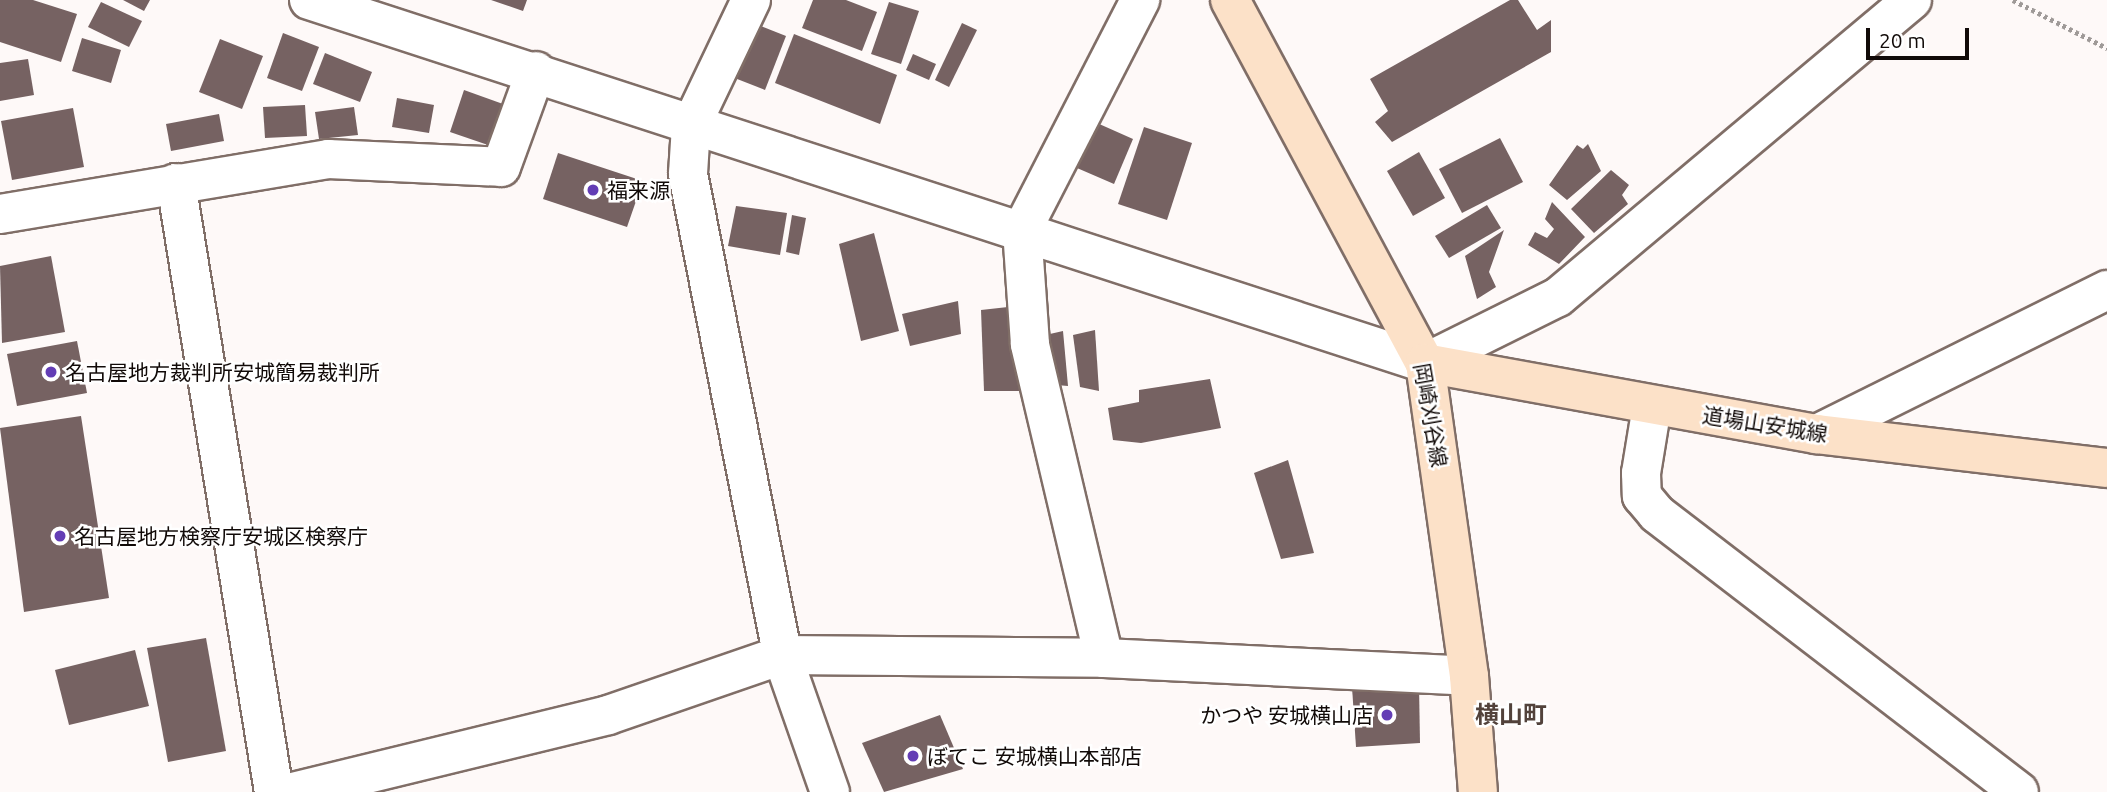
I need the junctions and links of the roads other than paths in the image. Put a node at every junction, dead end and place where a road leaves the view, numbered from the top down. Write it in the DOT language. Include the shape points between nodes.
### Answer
graph roads {
  1 [pos="309,0"];
  2 [pos="751,0"];
  3 [pos="1140,0"];
  4 [pos="1230,0"];
  5 [pos="1912,0"];
  6 [pos="404,13"];
  7 [pos="537,71"];
  8 [pos="691,125"];
  9 [pos="176,184"];
  10 [pos="0,214"];
  11 [pos="1022,230"];
  12 [pos="2107,290"];
  13 [pos="1425,363"];
  14 [pos="1652,406"];
  15 [pos="1817,434"];
  16 [pos="2107,467"];
  17 [pos="782,655"];
  18 [pos="1104,658"];
  19 [pos="1469,676"];
  20 [pos="274,792"];
  21 [pos="293,792"];
  22 [pos="830,792"];
  23 [pos="1478,792"];
  24 [pos="2018,792"];
  1 -- 6 [label="street"];
  2 -- 8 [label="street"];
  3 -- 11 [label="street"];
  4 -- 13 [label="main road, 岡崎刈谷線"];
  5 -- 13 [label="street" via="1558,297"];
  6 -- 7 [label="street"];
  7 -- 8 [label="street"];
  7 -- 9 [label="street" via="501,167 328,159"];
  8 -- 11 [label="street"];
  8 -- 17 [label="street" via="688,174"];
  9 -- 10 [label="street"];
  9 -- 20 [label="street"];
  11 -- 13 [label="street"];
  11 -- 18 [label="street" via="1030,344"];
  12 -- 15 [label="street"];
  13 -- 14 [label="main road, 道場山安城線"];
  13 -- 19 [label="main road, 岡崎刈谷線"];
  14 -- 15 [label="main road, 道場山安城線"];
  14 -- 24 [label="street" via="1640,473 1643,496 1657,514"];
  15 -- 16 [label="main road, 道場山安城線"];
  17 -- 18 [label="street"];
  17 -- 21 [label="street" via="608,715"];
  17 -- 22 [label="street"];
  18 -- 19 [label="street"];
  19 -- 23 [label="main road, 岡崎刈谷線"];
}
